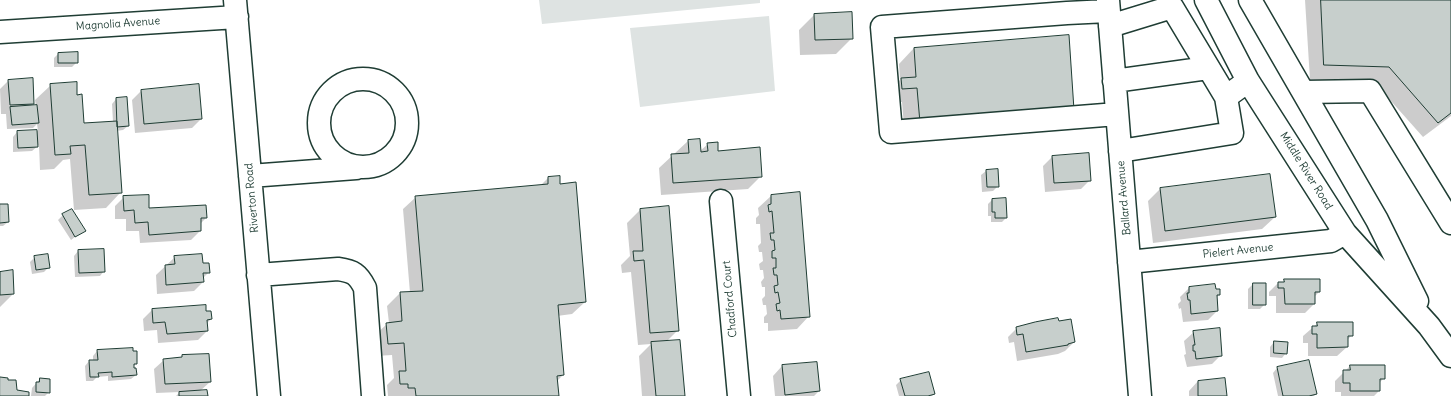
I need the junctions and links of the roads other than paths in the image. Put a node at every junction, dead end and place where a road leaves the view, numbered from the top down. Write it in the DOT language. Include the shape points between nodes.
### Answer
graph roads {
  1 [pos="1206,0"];
  2 [pos="1250,0"];
  3 [pos="236,9"];
  4 [pos="1109,12"];
  5 [pos="0,32"];
  6 [pos="1208,68"];
  7 [pos="1114,81"];
  8 [pos="1248,81"];
  9 [pos="1304,92"];
  10 [pos="1226,98"];
  11 [pos="1117,114"];
  12 [pos="1120,151"];
  13 [pos="357,168"];
  14 [pos="250,176"];
  15 [pos="721,201"];
  16 [pos="1448,213"];
  17 [pos="1345,233"];
  18 [pos="1129,262"];
  19 [pos="258,275"];
  20 [pos="1429,326"];
  21 [pos="1451,356"];
  22 [pos="269,396"];
  23 [pos="373,396"];
  24 [pos="739,396"];
  25 [pos="1140,396"];
  1 -- 8 [label="street, Middle River Road"];
  2 -- 9 [label="street, Middle River Road"];
  3 -- 5 [label="street, Magnolia Avenue"];
  3 -- 14 [label="street, Riverton Road"];
  4 -- 6 [label="street" via="1172,7"];
  4 -- 7 [label="street, Ballard Avenue"];
  4 -- 11 [label="street" via="882,27 891,132"];
  6 -- 7 [label="street"];
  6 -- 10 [label="street"];
  7 -- 11 [label="street, Ballard Avenue"];
  8 -- 10 [label="street"];
  8 -- 17 [label="street, Middle River Road"];
  9 -- 16 [label="street" via="1370,91"];
  9 -- 20 [label="street, Middle River Road" via="1377,220"];
  10 -- 12 [label="street" via="1232,134"];
  11 -- 12 [label="street, Ballard Avenue"];
  12 -- 18 [label="street, Ballard Avenue"];
  13 -- 13 [label="street" via="387,162 398,152 408,124 406,110 399,97 375,80 346,82 324,101 319,115 318,129 331,155 343,164"];
  13 -- 14 [label="street"];
  14 -- 19 [label="street, Riverton Road"];
  15 -- 24 [label="street, Chadford Court"];
  17 -- 18 [label="street, Pielert Avenue" via="1331,241"];
  17 -- 20 [label="street, Middle River Road"];
  18 -- 25 [label="street, Ballard Avenue"];
  19 -- 22 [label="street, Riverton Road"];
  19 -- 23 [label="street" via="338,269 348,270 360,278 364,288"];
  20 -- 21 [label="street, Middle River Road"];
}
